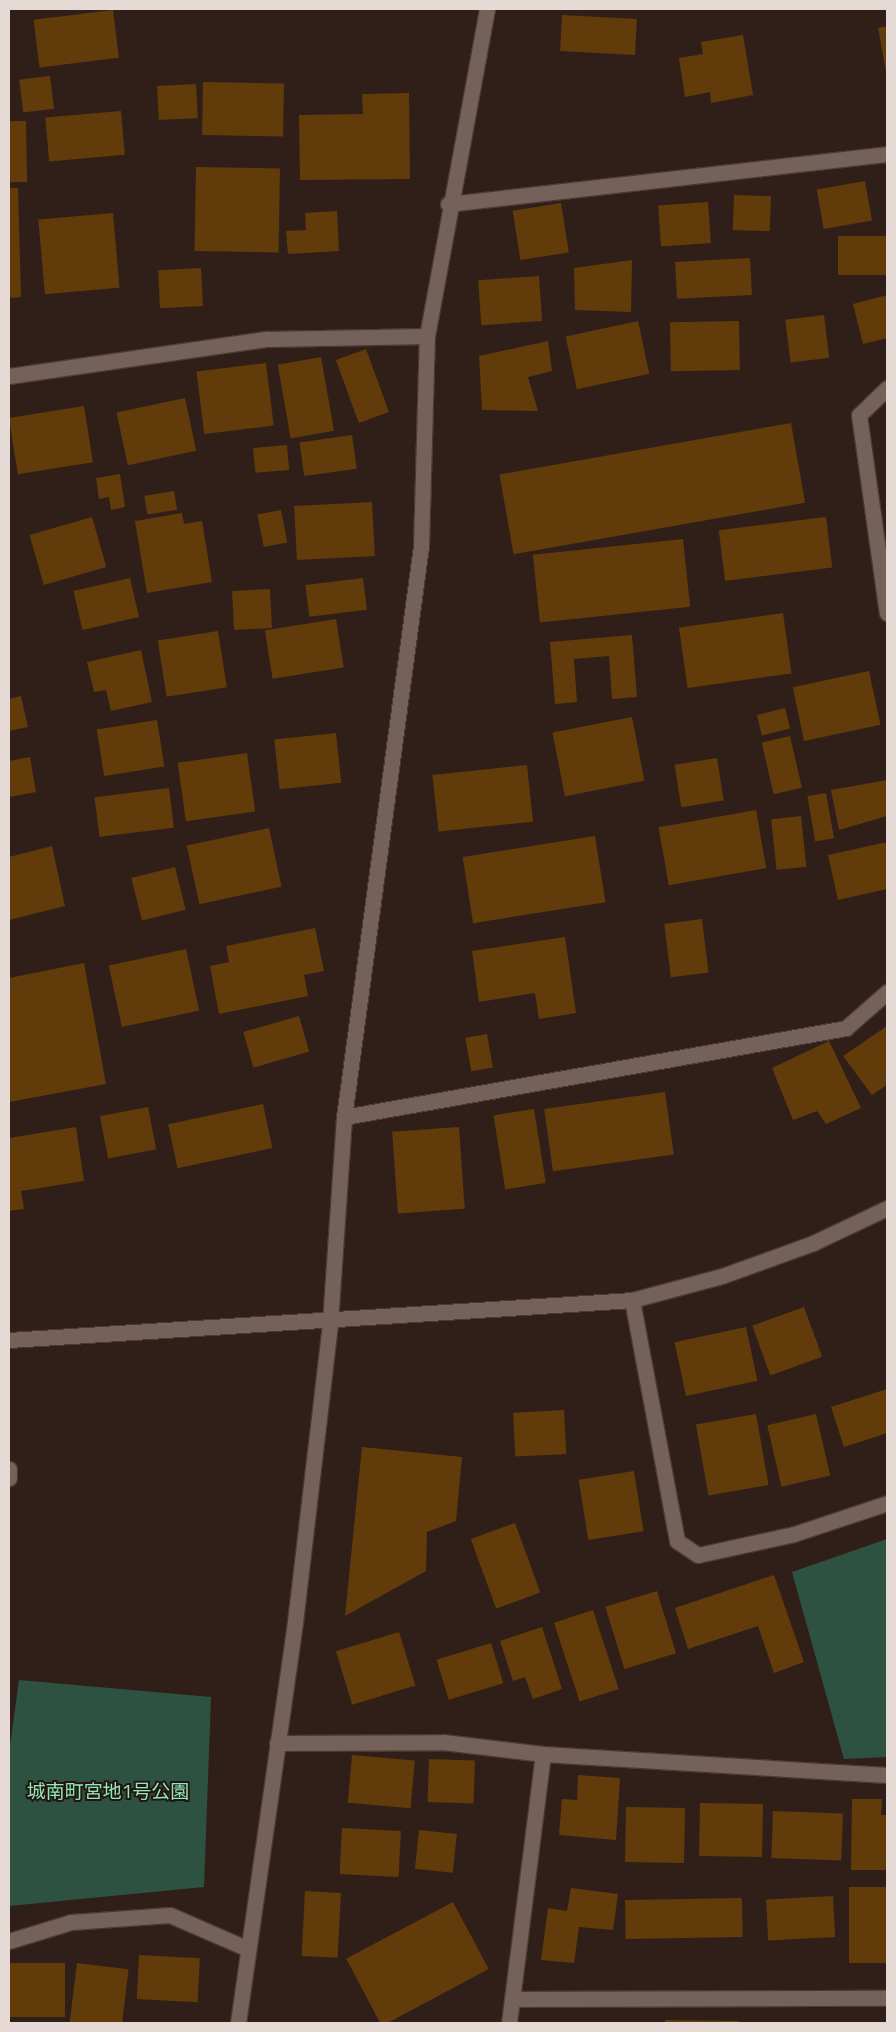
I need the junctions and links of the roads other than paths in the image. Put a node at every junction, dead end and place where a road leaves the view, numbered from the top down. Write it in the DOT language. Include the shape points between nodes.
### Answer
graph roads {
  1 [pos="487,9"];
  2 [pos="887,154"];
  3 [pos="448,204"];
  4 [pos="427,336"];
  5 [pos="9,376"];
  6 [pos="887,388"];
  7 [pos="887,613"];
  8 [pos="887,992"];
  9 [pos="344,1116"];
  10 [pos="887,1208"];
  11 [pos="632,1300"];
  12 [pos="330,1322"];
  13 [pos="9,1340"];
  14 [pos="9,1469"];
  15 [pos="9,1478"];
  16 [pos="887,1503"];
  17 [pos="277,1743"];
  18 [pos="543,1754"];
  19 [pos="887,1775"];
  20 [pos="9,1941"];
  21 [pos="246,1948"];
  22 [pos="887,1998"];
  23 [pos="512,1999"];
  24 [pos="238,2023"];
  25 [pos="509,2023"];
  1 -- 3 [label="street"];
  2 -- 3 [label="street"];
  3 -- 4 [label="street"];
  4 -- 5 [label="street" via="267,339"];
  4 -- 9 [label="street" via="422,546"];
  6 -- 7 [label="street" via="859,415"];
  8 -- 9 [label="street" via="846,1028"];
  9 -- 12 [label="street"];
  10 -- 11 [label="street" via="813,1243 731,1272"];
  11 -- 12 [label="street"];
  11 -- 16 [label="street" via="677,1541 698,1555 794,1534"];
  12 -- 13 [label="street"];
  12 -- 17 [label="street"];
  14 -- 15 [label="street"];
  17 -- 18 [label="street" via="443,1742"];
  17 -- 21 [label="street"];
  18 -- 19 [label="street"];
  18 -- 23 [label="street"];
  20 -- 21 [label="street" via="71,1922 170,1915"];
  21 -- 24 [label="street"];
  22 -- 23 [label="street"];
  23 -- 25 [label="street"];
}
